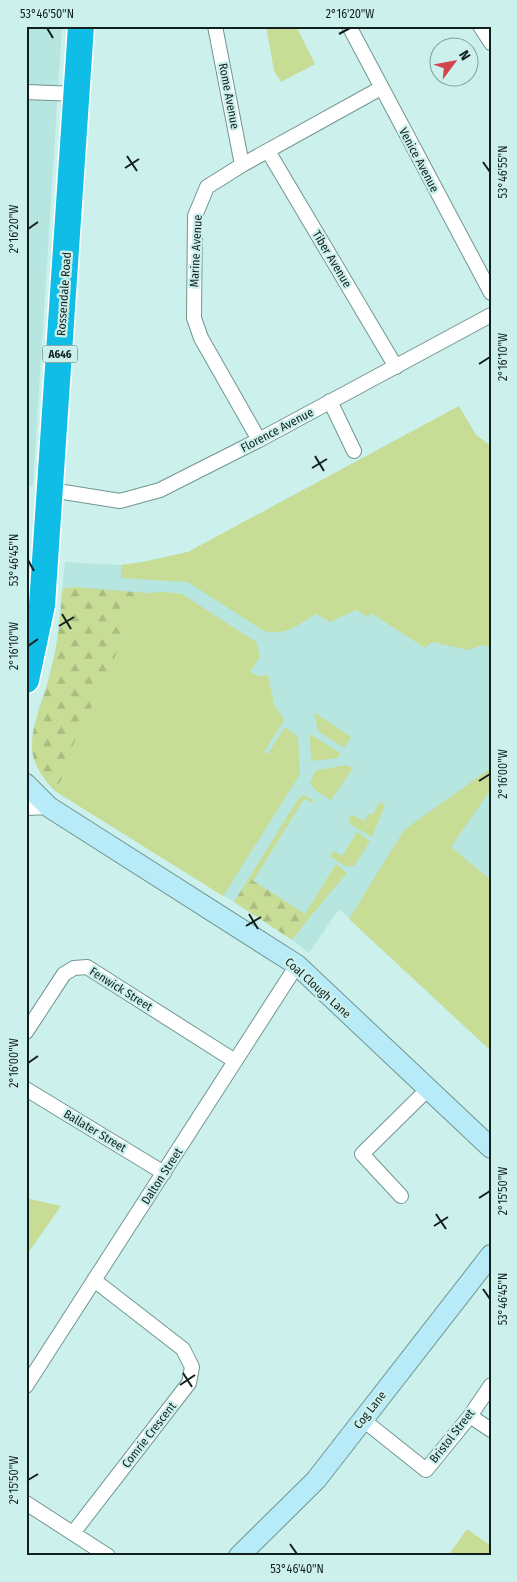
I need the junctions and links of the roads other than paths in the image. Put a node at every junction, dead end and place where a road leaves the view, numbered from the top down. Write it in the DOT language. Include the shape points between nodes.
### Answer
graph roads {
  1 [pos="81,26"];
  2 [pos="215,26"];
  3 [pos="349,26"];
  4 [pos="480,26"];
  5 [pos="491,43"];
  6 [pos="380,88"];
  7 [pos="26,92"];
  8 [pos="77,94"];
  9 [pos="268,151"];
  10 [pos="242,165"];
  11 [pos="491,293"];
  12 [pos="491,315"];
  13 [pos="396,367"];
  14 [pos="330,401"];
  15 [pos="259,440"];
  16 [pos="354,451"];
  17 [pos="51,490"];
  18 [pos="26,680"];
  19 [pos="26,784"];
  20 [pos="49,807"];
  21 [pos="26,808"];
  22 [pos="297,965"];
  23 [pos="26,1032"];
  24 [pos="235,1061"];
  25 [pos="26,1089"];
  26 [pos="428,1089"];
  27 [pos="491,1148"];
  28 [pos="164,1172"];
  29 [pos="401,1196"];
  30 [pos="491,1255"];
  31 [pos="94,1280"];
  32 [pos="491,1385"];
  33 [pos="26,1386"];
  34 [pos="470,1416"];
  35 [pos="362,1419"];
  36 [pos="491,1430"];
  37 [pos="26,1503"];
  38 [pos="73,1533"];
  39 [pos="108,1556"];
  40 [pos="239,1556"];
  1 -- 8 [label="highway, Rossendale Road / A646"];
  2 -- 10 [label="street, Rome Avenue"];
  3 -- 6 [label="street, Venice Avenue"];
  4 -- 5 [label="street"];
  6 -- 9 [label="street, Marine Avenue"];
  6 -- 11 [label="street, Venice Avenue"];
  7 -- 8 [label="street"];
  8 -- 17 [label="highway, Rossendale Road / A646"];
  9 -- 10 [label="street, Marine Avenue"];
  9 -- 13 [label="street, Tiber Avenue"];
  10 -- 15 [label="street, Marine Avenue" via="207,187 195,216 194,318"];
  12 -- 13 [label="street, Florence Avenue"];
  13 -- 14 [label="street, Florence Avenue"];
  14 -- 15 [label="street, Florence Avenue"];
  14 -- 16 [label="street"];
  15 -- 17 [label="street, Florence Avenue" via="160,490 120,501"];
  17 -- 18 [label="highway, Rossendale Road / A646" via="42,605"];
  19 -- 20 [label="street, Coal Clough Lane"];
  20 -- 21 [label="street"];
  20 -- 22 [label="street, Coal Clough Lane"];
  22 -- 24 [label="street, Dalton Street"];
  22 -- 26 [label="street, Coal Clough Lane"];
  23 -- 24 [label="street, Fenwick Street" via="64,974 74,968 87,968"];
  24 -- 28 [label="street, Dalton Street"];
  25 -- 28 [label="street, Ballater Street"];
  26 -- 27 [label="street, Coal Clough Lane"];
  26 -- 29 [label="street" via="362,1154"];
  28 -- 31 [label="street, Dalton Street"];
  30 -- 35 [label="street, Cog Lane"];
  31 -- 33 [label="street, Dalton Street"];
  31 -- 38 [label="street, Comrie Crescent" via="183,1349 192,1367 189,1384"];
  32 -- 34 [label="street, Bristol Street"];
  34 -- 35 [label="street, Bristol Street" via="426,1470"];
  34 -- 36 [label="street"];
  35 -- 40 [label="street, Cog Lane" via="316,1480"];
  37 -- 38 [label="street"];
  38 -- 39 [label="street"];
}
